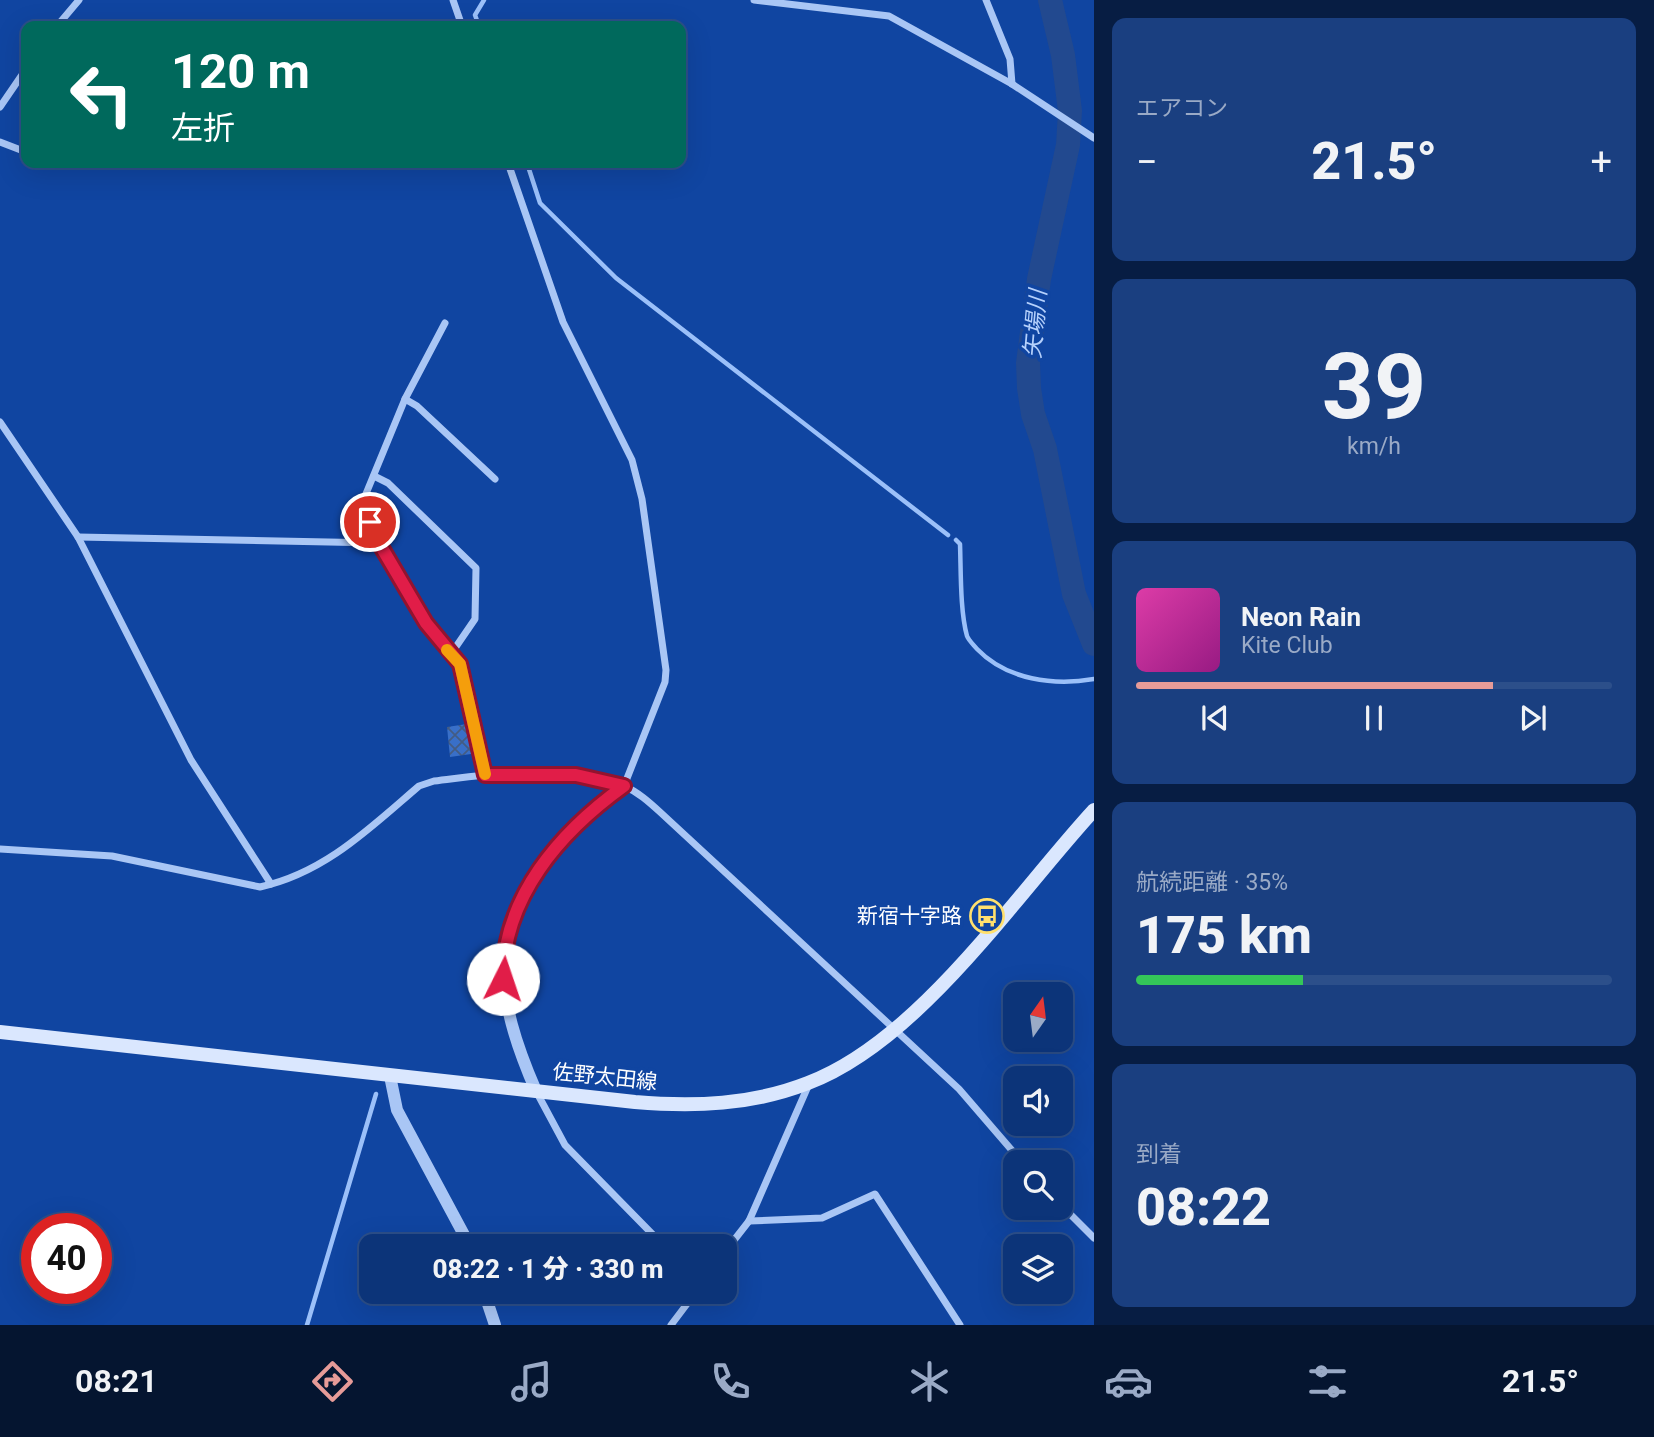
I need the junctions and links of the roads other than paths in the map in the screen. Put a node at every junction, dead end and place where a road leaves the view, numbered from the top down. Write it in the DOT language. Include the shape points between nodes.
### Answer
graph roads {
  1 [pos="79,0"];
  2 [pos="453,0"];
  3 [pos="754,0"];
  4 [pos="986,0"];
  5 [pos="61,21"];
  6 [pos="460,21"];
  7 [pos="21,76"];
  8 [pos="1012,84"];
  9 [pos="0,107"];
  10 [pos="1090,136"];
  11 [pos="0,142"];
  12 [pos="21,150"];
  13 [pos="510,168"];
  14 [pos="445,323"];
  15 [pos="405,399"];
  16 [pos="0,422"];
  17 [pos="374,476"];
  18 [pos="495,479"];
  19 [pos="78,537"];
  20 [pos="379,543"];
  21 [pos="451,654"];
  22 [pos="485,775"];
  23 [pos="624,786"];
  24 [pos="1094,810"];
  25 [pos="0,849"];
  26 [pos="271,884"];
  27 [pos="896,1030"];
  28 [pos="0,1032"];
  29 [pos="390,1076"];
  30 [pos="809,1083"];
  31 [pos="536,1091"];
  32 [pos="1012,1150"];
  33 [pos="1073,1217"];
  34 [pos="749,1221"];
  35 [pos="464,1234"];
  36 [pos="652,1234"];
  37 [pos="737,1236"];
  38 [pos="1094,1238"];
  39 [pos="488,1304"];
  40 [pos="687,1304"];
  41 [pos="495,1325"];
  42 [pos="671,1325"];
  43 [pos="960,1325"];
  1 -- 5 [label="street"];
  2 -- 6 [label="street"];
  3 -- 8 [label="street" via="889,16"];
  4 -- 8 [label="street" via="1010,60"];
  7 -- 9 [label="street"];
  8 -- 10 [label="street"];
  11 -- 12 [label="street"];
  13 -- 23 [label="street" via="563,322 625,443 642,499 666,670"];
  14 -- 15 [label="street"];
  15 -- 17 [label="street"];
  15 -- 18 [label="street"];
  16 -- 19 [label="street"];
  17 -- 20 [label="street" via="363,501"];
  17 -- 21 [label="street" via="388,483 476,568 475,619"];
  19 -- 20 [label="street"];
  19 -- 26 [label="street" via="191,760"];
  20 -- 21 [label="street" via="426,623"];
  21 -- 22 [label="street" via="460,664"];
  22 -- 23 [label="street" via="576,775"];
  22 -- 26 [label="street" via="419,786 335,856"];
  23 -- 27 [label="street" via="660,812"];
  23 -- 31 [label="street" via="585,818 534,876 511,920 503,965 505,997"];
  24 -- 27 [label="main road, 佐野太田線"];
  25 -- 26 [label="street" via="112,856 260,887"];
  27 -- 30 [label="main road, 佐野太田線"];
  27 -- 32 [label="street" via="959,1089"];
  28 -- 29 [label="main road, 佐野太田線"];
  29 -- 31 [label="main road, 佐野太田線"];
  29 -- 35 [label="street" via="397,1110"];
  30 -- 31 [label="main road, 佐野太田線" via="740,1102 692,1105"];
  30 -- 34 [label="street"];
  31 -- 36 [label="street" via="565,1145"];
  33 -- 38 [label="street"];
  34 -- 37 [label="street"];
  34 -- 43 [label="street" via="822,1218 875,1194"];
  39 -- 41 [label="street"];
  40 -- 42 [label="street"];
}
